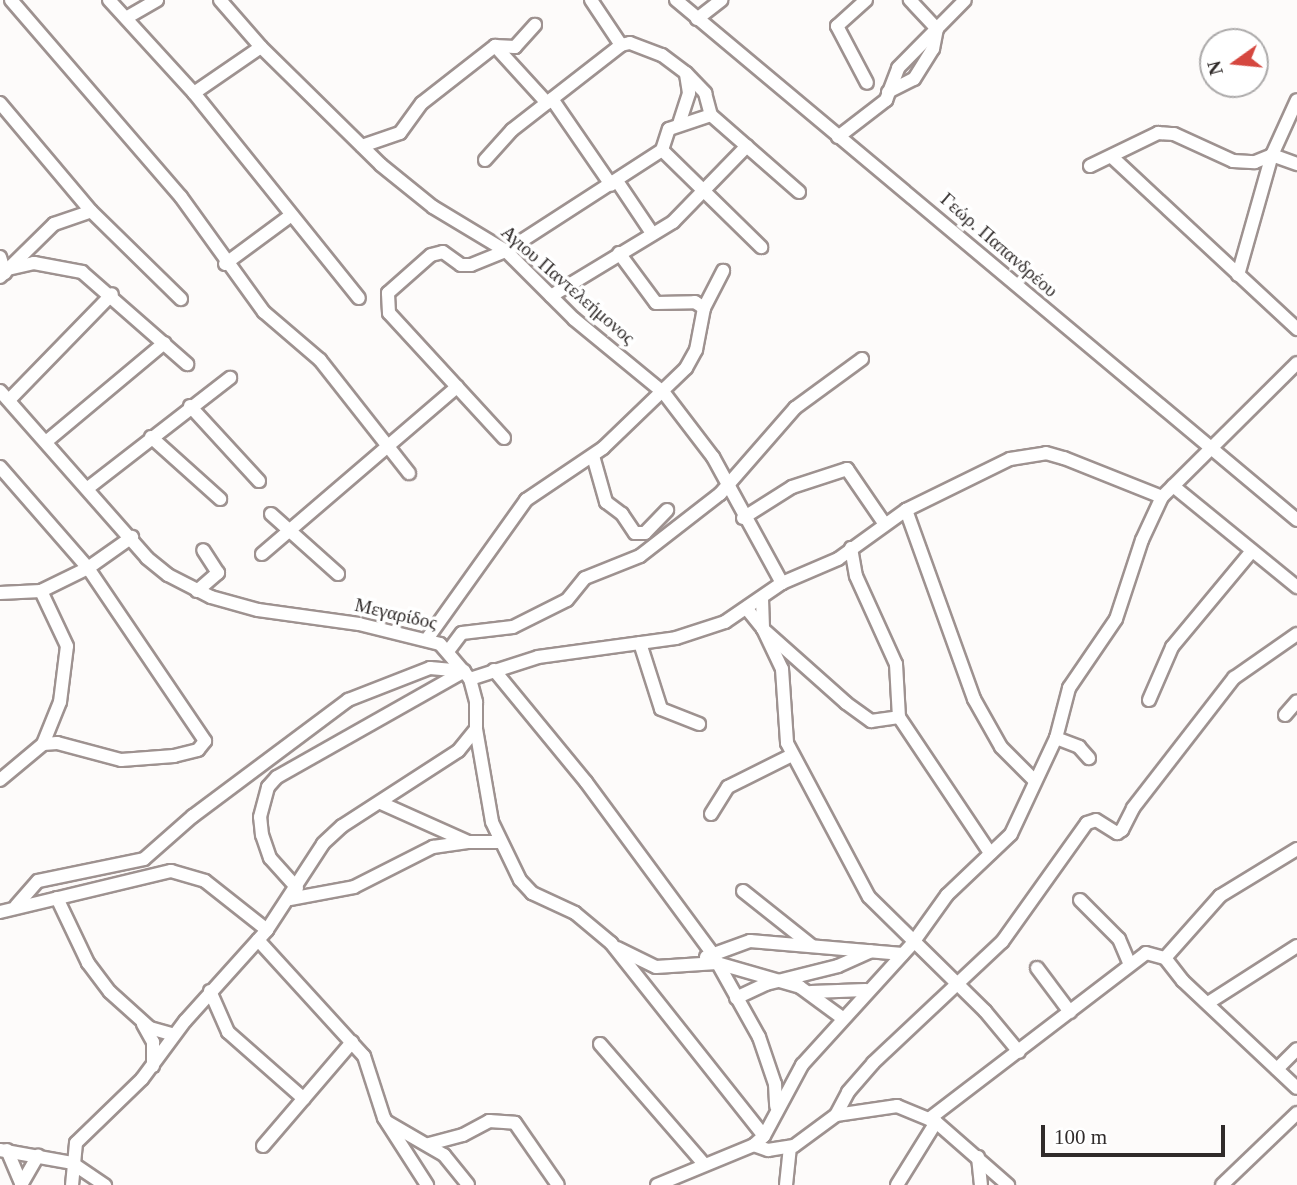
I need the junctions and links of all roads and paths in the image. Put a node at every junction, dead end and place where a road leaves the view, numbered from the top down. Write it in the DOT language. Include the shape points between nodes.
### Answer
graph roads {
  1 [pos="11,0"];
  2 [pos="109,0"];
  3 [pos="132,0"];
  4 [pos="220,0"];
  5 [pos="592,0"];
  6 [pos="676,0"];
  7 [pos="721,0"];
  8 [pos="866,0"];
  9 [pos="910,0"];
  10 [pos="965,0"];
  11 [pos="153,2"];
  12 [pos="126,18"];
  13 [pos="697,19"];
  14 [pos="535,25"];
  15 [pos="937,29"];
  16 [pos="621,45"];
  17 [pos="495,46"];
  18 [pos="261,47"];
  19 [pos="686,74"];
  20 [pos="867,83"];
  21 [pos="888,92"];
  22 [pos="194,93"];
  23 [pos="1297,100"];
  24 [pos="549,101"];
  25 [pos="0,103"];
  26 [pos="710,115"];
  27 [pos="679,124"];
  28 [pos="838,137"];
  29 [pos="362,146"];
  30 [pos="747,146"];
  31 [pos="662,150"];
  32 [pos="1272,155"];
  33 [pos="1112,158"];
  34 [pos="485,160"];
  35 [pos="1297,164"];
  36 [pos="1090,166"];
  37 [pos="614,183"];
  38 [pos="799,192"];
  39 [pos="701,193"];
  40 [pos="91,211"];
  41 [pos="290,216"];
  42 [pos="652,233"];
  43 [pos="761,247"];
  44 [pos="506,251"];
  45 [pos="619,253"];
  46 [pos="0,257"];
  47 [pos="225,264"];
  48 [pos="723,271"];
  49 [pos="4,273"];
  50 [pos="1238,275"];
  51 [pos="112,294"];
  52 [pos="551,296"];
  53 [pos="359,298"];
  54 [pos="181,299"];
  55 [pos="704,308"];
  56 [pos="1297,329"];
  57 [pos="164,343"];
  58 [pos="862,359"];
  59 [pos="1297,363"];
  60 [pos="187,364"];
  61 [pos="230,378"];
  62 [pos="457,387"];
  63 [pos="664,393"];
  64 [pos="5,395"];
  65 [pos="190,406"];
  66 [pos="151,437"];
  67 [pos="504,438"];
  68 [pos="47,441"];
  69 [pos="387,447"];
  70 [pos="1211,447"];
  71 [pos="593,456"];
  72 [pos="0,467"];
  73 [pos="409,473"];
  74 [pos="259,481"];
  75 [pos="726,486"];
  76 [pos="1173,486"];
  77 [pos="88,488"];
  78 [pos="1162,497"];
  79 [pos="220,499"];
  80 [pos="667,510"];
  81 [pos="906,510"];
  82 [pos="271,514"];
  83 [pos="743,518"];
  84 [pos="1297,520"];
  85 [pos="884,523"];
  86 [pos="289,529"];
  87 [pos="132,537"];
  88 [pos="851,548"];
  89 [pos="204,550"];
  90 [pos="1252,551"];
  91 [pos="262,554"];
  92 [pos="88,568"];
  93 [pos="338,574"];
  94 [pos="782,583"];
  95 [pos="1297,587"];
  96 [pos="41,591"];
  97 [pos="197,591"];
  98 [pos="0,593"];
  99 [pos="762,599"];
  100 [pos="747,610"];
  101 [pos="763,629"];
  102 [pos="1297,634"];
  103 [pos="427,639"];
  104 [pos="640,643"];
  105 [pos="449,650"];
  106 [pos="494,670"];
  107 [pos="467,675"];
  108 [pos="1149,699"];
  109 [pos="1297,701"];
  110 [pos="1286,715"];
  111 [pos="899,717"];
  112 [pos="699,723"];
  113 [pos="476,729"];
  114 [pos="1056,738"];
  115 [pos="43,744"];
  116 [pos="792,755"];
  117 [pos="1089,758"];
  118 [pos="0,780"];
  119 [pos="1035,782"];
  120 [pos="381,803"];
  121 [pos="711,814"];
  122 [pos="468,842"];
  123 [pos="499,842"];
  124 [pos="1297,849"];
  125 [pos="990,853"];
  126 [pos="743,891"];
  127 [pos="293,894"];
  128 [pos="57,898"];
  129 [pos="1080,900"];
  130 [pos="16,906"];
  131 [pos="0,912"];
  132 [pos="263,935"];
  133 [pos="611,943"];
  134 [pos="912,944"];
  135 [pos="811,946"];
  136 [pos="1297,946"];
  137 [pos="874,949"];
  138 [pos="902,954"];
  139 [pos="715,958"];
  140 [pos="1165,958"];
  141 [pos="1129,962"];
  142 [pos="1037,968"];
  143 [pos="784,982"];
  144 [pos="959,986"];
  145 [pos="866,990"];
  146 [pos="807,991"];
  147 [pos="210,992"];
  148 [pos="736,998"];
  149 [pos="1208,1003"];
  150 [pos="1070,1012"];
  151 [pos="841,1017"];
  152 [pos="140,1021"];
  153 [pos="174,1035"];
  154 [pos="352,1042"];
  155 [pos="600,1044"];
  156 [pos="1297,1049"];
  157 [pos="1019,1052"];
  158 [pos="152,1066"];
  159 [pos="1277,1069"];
  160 [pos="1297,1088"];
  161 [pos="304,1099"];
  162 [pos="776,1109"];
  163 [pos="1297,1113"];
  164 [pos="836,1115"];
  165 [pos="933,1120"];
  166 [pos="387,1122"];
  167 [pos="759,1140"];
  168 [pos="429,1144"];
  169 [pos="263,1146"];
  170 [pos="790,1147"];
  171 [pos="3,1150"];
  172 [pos="38,1156"];
  173 [pos="978,1157"];
  174 [pos="72,1163"];
  175 [pos="704,1164"];
  176 [pos="21,1184"];
  177 [pos="72,1185"];
  178 [pos="105,1185"];
  179 [pos="427,1185"];
  180 [pos="468,1185"];
  181 [pos="558,1185"];
  182 [pos="657,1185"];
  183 [pos="786,1185"];
  184 [pos="897,1185"];
  185 [pos="981,1185"];
  186 [pos="1008,1185"];
  187 [pos="1222,1185"];
  1 -- 47 [label="street" via="181,197"];
  2 -- 12 [label="street"];
  3 -- 11 [label="street"];
  4 -- 18 [label="street, Αγιου Παντελεήμονος"];
  5 -- 16 [label="street"];
  6 -- 13 [label="street, Γεώρ. Παπανδρέου"];
  7 -- 13 [label="street"];
  8 -- 20 [label="street" via="837,26"];
  9 -- 15 [label="street"];
  10 -- 15 [label="street"];
  11 -- 12 [label="street"];
  12 -- 22 [label="street"];
  13 -- 28 [label="street, Γεώρ. Παπανδρέου"];
  14 -- 17 [label="street" via="515,47"];
  15 -- 21 [label="street" via="898,68"];
  15 -- 21 [label="street" via="927,62 901,90"];
  16 -- 19 [label="street" via="643,45"];
  16 -- 24 [label="street"];
  17 -- 24 [label="street"];
  17 -- 29 [label="street" via="422,103 400,133"];
  18 -- 22 [label="street"];
  18 -- 29 [label="street, Αγιου Παντελεήμονος"];
  19 -- 26 [label="street" via="705,93"];
  19 -- 27 [label="street" via="689,93"];
  21 -- 28 [label="street" via="880,106"];
  22 -- 41 [label="street"];
  23 -- 32 [label="street"];
  24 -- 34 [label="street" via="512,130"];
  24 -- 37 [label="street"];
  25 -- 40 [label="street"];
  26 -- 27 [label="street"];
  26 -- 30 [label="street"];
  27 -- 31 [label="street" via="665,135"];
  28 -- 70 [label="street, Γεώρ. Παπανδρέου"];
  29 -- 44 [label="street, Αγιου Παντελεήμονος" via="433,207"];
  30 -- 38 [label="street"];
  30 -- 39 [label="street"];
  31 -- 37 [label="street"];
  31 -- 39 [label="street"];
  32 -- 33 [label="street" via="1255,162 1233,161 1174,134 1158,133"];
  32 -- 35 [label="street"];
  32 -- 50 [label="street"];
  33 -- 36 [label="street"];
  33 -- 50 [label="street"];
  37 -- 42 [label="street"];
  37 -- 44 [label="street"];
  39 -- 42 [label="street" via="673,222"];
  39 -- 43 [label="street"];
  40 -- 49 [label="street" via="54,224"];
  40 -- 54 [label="street"];
  41 -- 47 [label="street"];
  41 -- 53 [label="street"];
  42 -- 45 [label="street"];
  44 -- 52 [label="street, Αγιου Παντελεήμονος"];
  44 -- 62 [label="street" via="461,265 438,252 388,293 389,313"];
  45 -- 52 [label="street"];
  45 -- 55 [label="street" via="656,303 695,302"];
  46 -- 49 [label="street"];
  47 -- 69 [label="street" via="264,312 320,360"];
  48 -- 55 [label="street"];
  49 -- 51 [label="street" via="34,263 60,266 82,272"];
  50 -- 56 [label="street"];
  51 -- 57 [label="street"];
  51 -- 64 [label="street"];
  52 -- 63 [label="street, Αγιου Παντελεήμονος"];
  55 -- 63 [label="street" via="696,351"];
  57 -- 60 [label="street"];
  57 -- 68 [label="street"];
  58 -- 75 [label="street" via="795,408"];
  59 -- 70 [label="street"];
  61 -- 65 [label="street"];
  62 -- 67 [label="street"];
  62 -- 69 [label="street"];
  63 -- 71 [label="street"];
  63 -- 75 [label="street, Αγιου Παντελεήμονος" via="713,457"];
  64 -- 68 [label="street, Μεγαρίδος"];
  65 -- 66 [label="street"];
  65 -- 74 [label="street"];
  66 -- 77 [label="street"];
  66 -- 79 [label="street"];
  68 -- 77 [label="street, Μεγαρίδος"];
  69 -- 73 [label="street"];
  69 -- 86 [label="street"];
  70 -- 76 [label="street"];
  70 -- 84 [label="street, Γεώρ. Παπανδρέου"];
  71 -- 80 [label="street" via="606,502 635,533 645,533"];
  71 -- 103 [label="street" via="526,500"];
  72 -- 92 [label="street"];
  75 -- 83 [label="street, Αγιου Παντελεήμονος"];
  75 -- 105 [label="street" via="640,556 585,578 567,600 513,627 462,633"];
  76 -- 78 [label="street"];
  76 -- 90 [label="street"];
  77 -- 87 [label="street, Μεγαρίδος"];
  78 -- 81 [label="street" via="1064,458 1032,454 984,470"];
  78 -- 114 [label="street" via="1106,640 1069,688"];
  81 -- 85 [label="street"];
  81 -- 119 [label="street" via="974,699 1001,747"];
  82 -- 86 [label="street"];
  83 -- 85 [label="street" via="792,487 847,469"];
  83 -- 94 [label="street, Αγιου Παντελεήμονος"];
  85 -- 88 [label="street"];
  86 -- 91 [label="street"];
  86 -- 93 [label="street"];
  87 -- 92 [label="street"];
  87 -- 97 [label="street, Μεγαρίδος" via="154,565"];
  88 -- 94 [label="street"];
  88 -- 111 [label="street" via="856,576 896,664"];
  89 -- 97 [label="street" via="218,573"];
  90 -- 95 [label="street"];
  90 -- 108 [label="street" via="1171,647"];
  92 -- 96 [label="street"];
  92 -- 115 [label="street" via="205,741 198,750 174,756 121,760 57,743"];
  94 -- 99 [label="street"];
  96 -- 98 [label="street"];
  96 -- 115 [label="street" via="64,635 67,653 55,724"];
  97 -- 103 [label="street, Μεγαρίδος" via="258,610"];
  99 -- 100 [label="street"];
  99 -- 101 [label="street"];
  100 -- 101 [label="street"];
  100 -- 104 [label="street" via="703,631"];
  101 -- 111 [label="street" via="860,715 879,722"];
  101 -- 116 [label="street" via="782,669 785,731"];
  102 -- 144 [label="street" via="1234,678 1133,808 1122,830 1117,833 1096,820 1087,823 1011,930"];
  103 -- 105 [label="street, Μεγαρίδος"];
  104 -- 106 [label="street" via="538,657"];
  104 -- 112 [label="street" via="661,709"];
  105 -- 107 [label="street, Μεγαρίδος"];
  106 -- 107 [label="street"];
  106 -- 139 [label="street" via="593,792"];
  107 -- 113 [label="street, Μεγαρίδος"];
  107 -- 127 [label="street" via="277,777 268,787 260,817 262,835 270,858"];
  107 -- 130 [label="street" via="430,668 348,700 193,816 144,859 38,881"];
  109 -- 110 [label="street"];
  111 -- 125 [label="street"];
  113 -- 120 [label="street" via="458,751"];
  113 -- 123 [label="street, Μεγαρίδος"];
  114 -- 117 [label="street" via="1079,747"];
  114 -- 119 [label="street"];
  115 -- 118 [label="street"];
  116 -- 121 [label="street" via="728,787"];
  116 -- 134 [label="street" via="869,897"];
  119 -- 125 [label="street" via="1022,817"];
  120 -- 122 [label="street"];
  120 -- 127 [label="street" via="331,836"];
  122 -- 123 [label="street"];
  122 -- 127 [label="street" via="433,847 354,887"];
  123 -- 133 [label="street" via="531,893 575,913"];
  124 -- 140 [label="street" via="1220,896"];
  125 -- 134 [label="street" via="947,895"];
  126 -- 135 [label="street"];
  127 -- 132 [label="street"];
  128 -- 130 [label="street"];
  128 -- 132 [label="street" via="171,871 205,881"];
  128 -- 152 [label="street" via="88,963"];
  129 -- 141 [label="street" via="1119,939"];
  130 -- 131 [label="street"];
  132 -- 147 [label="street"];
  132 -- 154 [label="street"];
  133 -- 139 [label="street" via="656,967"];
  133 -- 167 [label="street"];
  134 -- 138 [label="street"];
  134 -- 144 [label="street"];
  135 -- 137 [label="street"];
  135 -- 139 [label="street" via="750,941"];
  136 -- 149 [label="street"];
  137 -- 138 [label="street"];
  137 -- 143 [label="street" via="838,966"];
  138 -- 145 [label="street"];
  139 -- 143 [label="street"];
  139 -- 148 [label="street"];
  140 -- 141 [label="street" via="1146,953"];
  140 -- 149 [label="street"];
  141 -- 150 [label="street"];
  142 -- 150 [label="street"];
  143 -- 146 [label="street"];
  143 -- 148 [label="street" via="766,984"];
  144 -- 157 [label="street"];
  144 -- 164 [label="street" via="873,1063 848,1092"];
  145 -- 146 [label="street"];
  145 -- 151 [label="street"];
  146 -- 151 [label="street"];
  147 -- 153 [label="street"];
  147 -- 161 [label="street" via="228,1032"];
  148 -- 162 [label="street" via="763,1050 775,1084"];
  149 -- 159 [label="street"];
  150 -- 157 [label="street"];
  151 -- 162 [label="street" via="802,1065"];
  152 -- 153 [label="street"];
  152 -- 158 [label="street" via="153,1042"];
  153 -- 158 [label="street"];
  154 -- 161 [label="street"];
  154 -- 166 [label="street" via="365,1056"];
  155 -- 175 [label="street"];
  156 -- 159 [label="street"];
  157 -- 165 [label="street"];
  158 -- 174 [label="street" via="84,1133"];
  159 -- 160 [label="street"];
  161 -- 169 [label="street"];
  162 -- 167 [label="street"];
  163 -- 187 [label="street"];
  164 -- 165 [label="street" via="897,1106"];
  164 -- 170 [label="street"];
  165 -- 173 [label="street"];
  165 -- 184 [label="street"];
  166 -- 168 [label="street"];
  166 -- 179 [label="street"];
  167 -- 170 [label="street" via="768,1150"];
  167 -- 175 [label="street"];
  168 -- 180 [label="street"];
  168 -- 181 [label="street" via="463,1135 489,1121 515,1123"];
  170 -- 183 [label="street"];
  171 -- 172 [label="street"];
  171 -- 176 [label="street"];
  172 -- 174 [label="street"];
  172 -- 176 [label="street"];
  173 -- 185 [label="street"];
  173 -- 186 [label="street"];
  174 -- 177 [label="street"];
  174 -- 178 [label="street"];
  175 -- 182 [label="street"];
}
